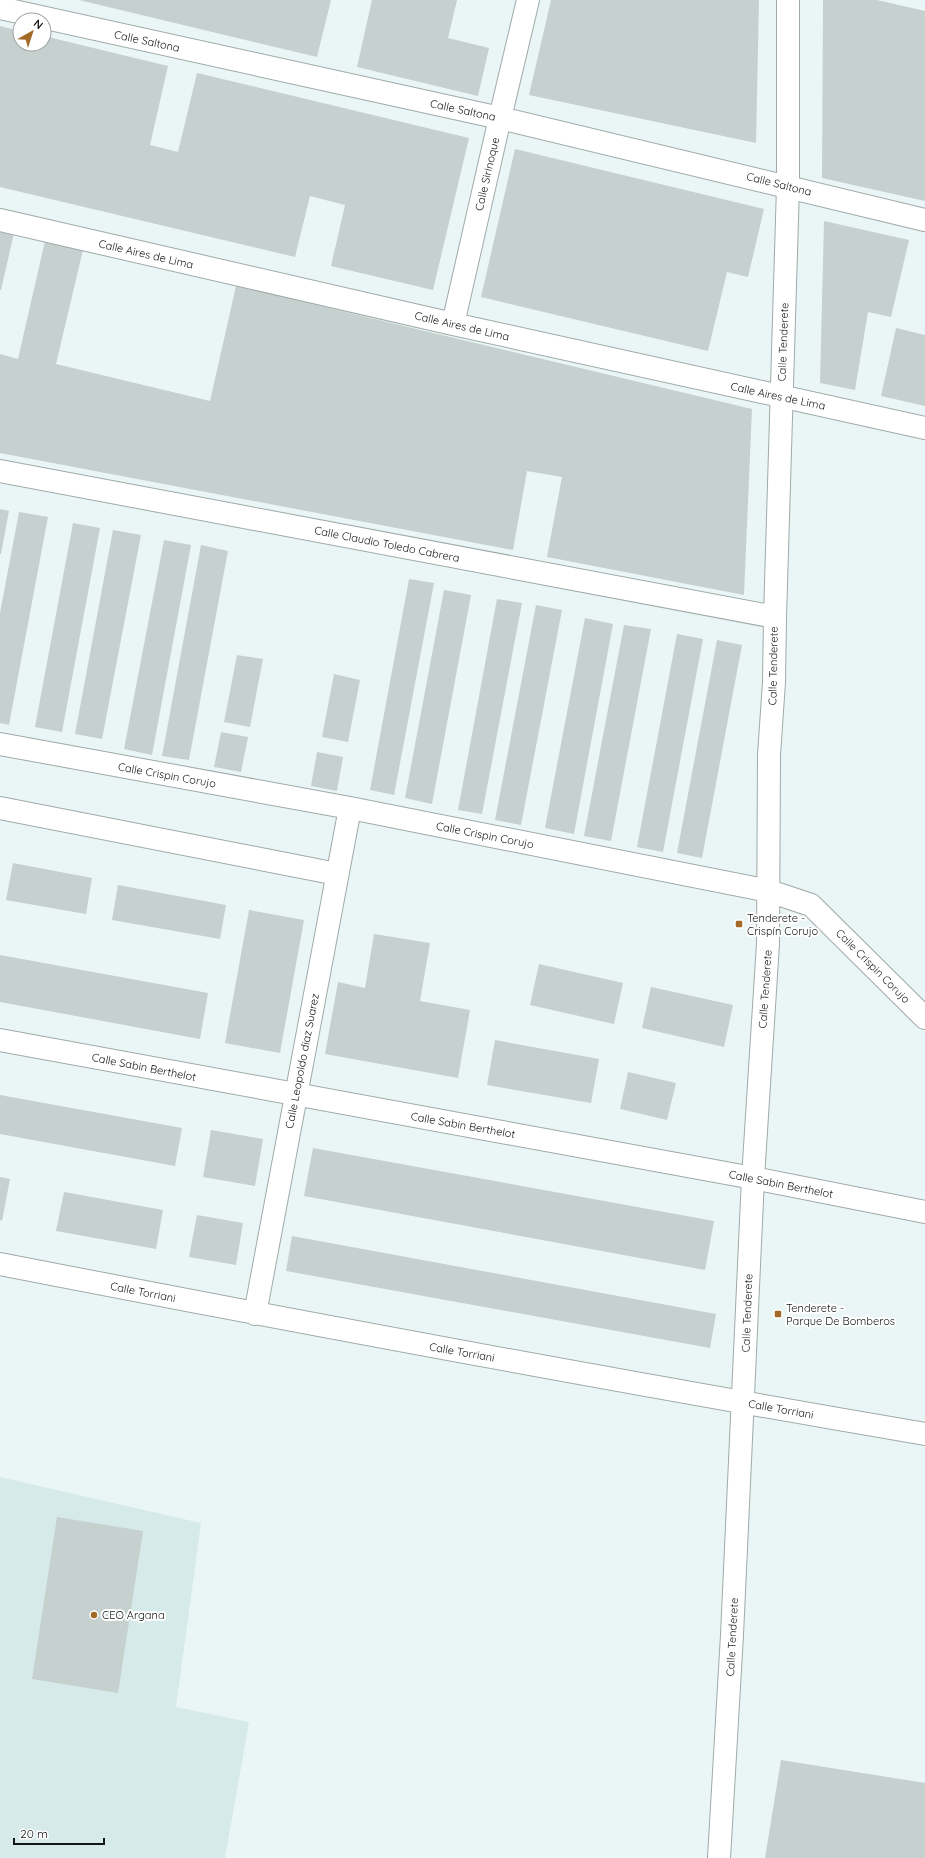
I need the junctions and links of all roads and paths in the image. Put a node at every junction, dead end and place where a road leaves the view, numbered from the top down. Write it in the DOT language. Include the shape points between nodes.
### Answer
graph roads {
  1 [pos="528,0"];
  2 [pos="788,0"];
  3 [pos="0,8"];
  4 [pos="500,118"];
  5 [pos="788,186"];
  6 [pos="0,220"];
  7 [pos="925,220"];
  8 [pos="453,324"];
  9 [pos="781,397"];
  10 [pos="925,428"];
  11 [pos="0,471"];
  12 [pos="774,617"];
  13 [pos="0,744"];
  14 [pos="0,808"];
  15 [pos="350,808"];
  16 [pos="337,874"];
  17 [pos="768,891"];
  18 [pos="925,1018"];
  19 [pos="0,1040"];
  20 [pos="296,1095"];
  21 [pos="753,1178"];
  22 [pos="925,1212"];
  23 [pos="0,1264"];
  24 [pos="255,1314"];
  25 [pos="744,1403"];
  26 [pos="925,1434"];
  27 [pos="719,1858"];
  1 -- 4 [label="street, Calle Sirinoque"];
  2 -- 5 [label="street, Calle Tenderete"];
  3 -- 4 [label="street, Calle Saltona"];
  4 -- 5 [label="street, Calle Saltona"];
  4 -- 8 [label="street, Calle Sirinoque"];
  5 -- 7 [label="street, Calle Saltona"];
  5 -- 9 [label="street, Calle Tenderete"];
  6 -- 8 [label="street, Calle Aires de Lima"];
  8 -- 9 [label="street, Calle Aires de Lima"];
  9 -- 10 [label="street, Calle Aires de Lima"];
  9 -- 12 [label="street, Calle Tenderete"];
  11 -- 12 [label="street, Calle Claudio Toledo Cabrera"];
  12 -- 17 [label="street, Calle Tenderete"];
  13 -- 15 [label="street, Calle Crispin Corujo"];
  14 -- 16 [label="street"];
  15 -- 16 [label="street, Calle Leopoldo diaz Suarez"];
  15 -- 17 [label="street, Calle Crispin Corujo"];
  16 -- 20 [label="street, Calle Leopoldo diaz Suarez"];
  17 -- 18 [label="street, Calle Crispin Corujo" via="811,905"];
  17 -- 21 [label="street, Calle Tenderete" via="767,952"];
  19 -- 20 [label="street, Calle Sabin Berthelot"];
  20 -- 21 [label="street, Calle Sabin Berthelot"];
  20 -- 24 [label="street, Calle Leopoldo diaz Suarez"];
  21 -- 22 [label="street, Calle Sabin Berthelot"];
  21 -- 25 [label="street, Calle Tenderete"];
  23 -- 24 [label="street, Calle Torriani"];
  24 -- 25 [label="street, Calle Torriani"];
  25 -- 26 [label="street, Calle Torriani"];
  25 -- 27 [label="street, Calle Tenderete"];
}
